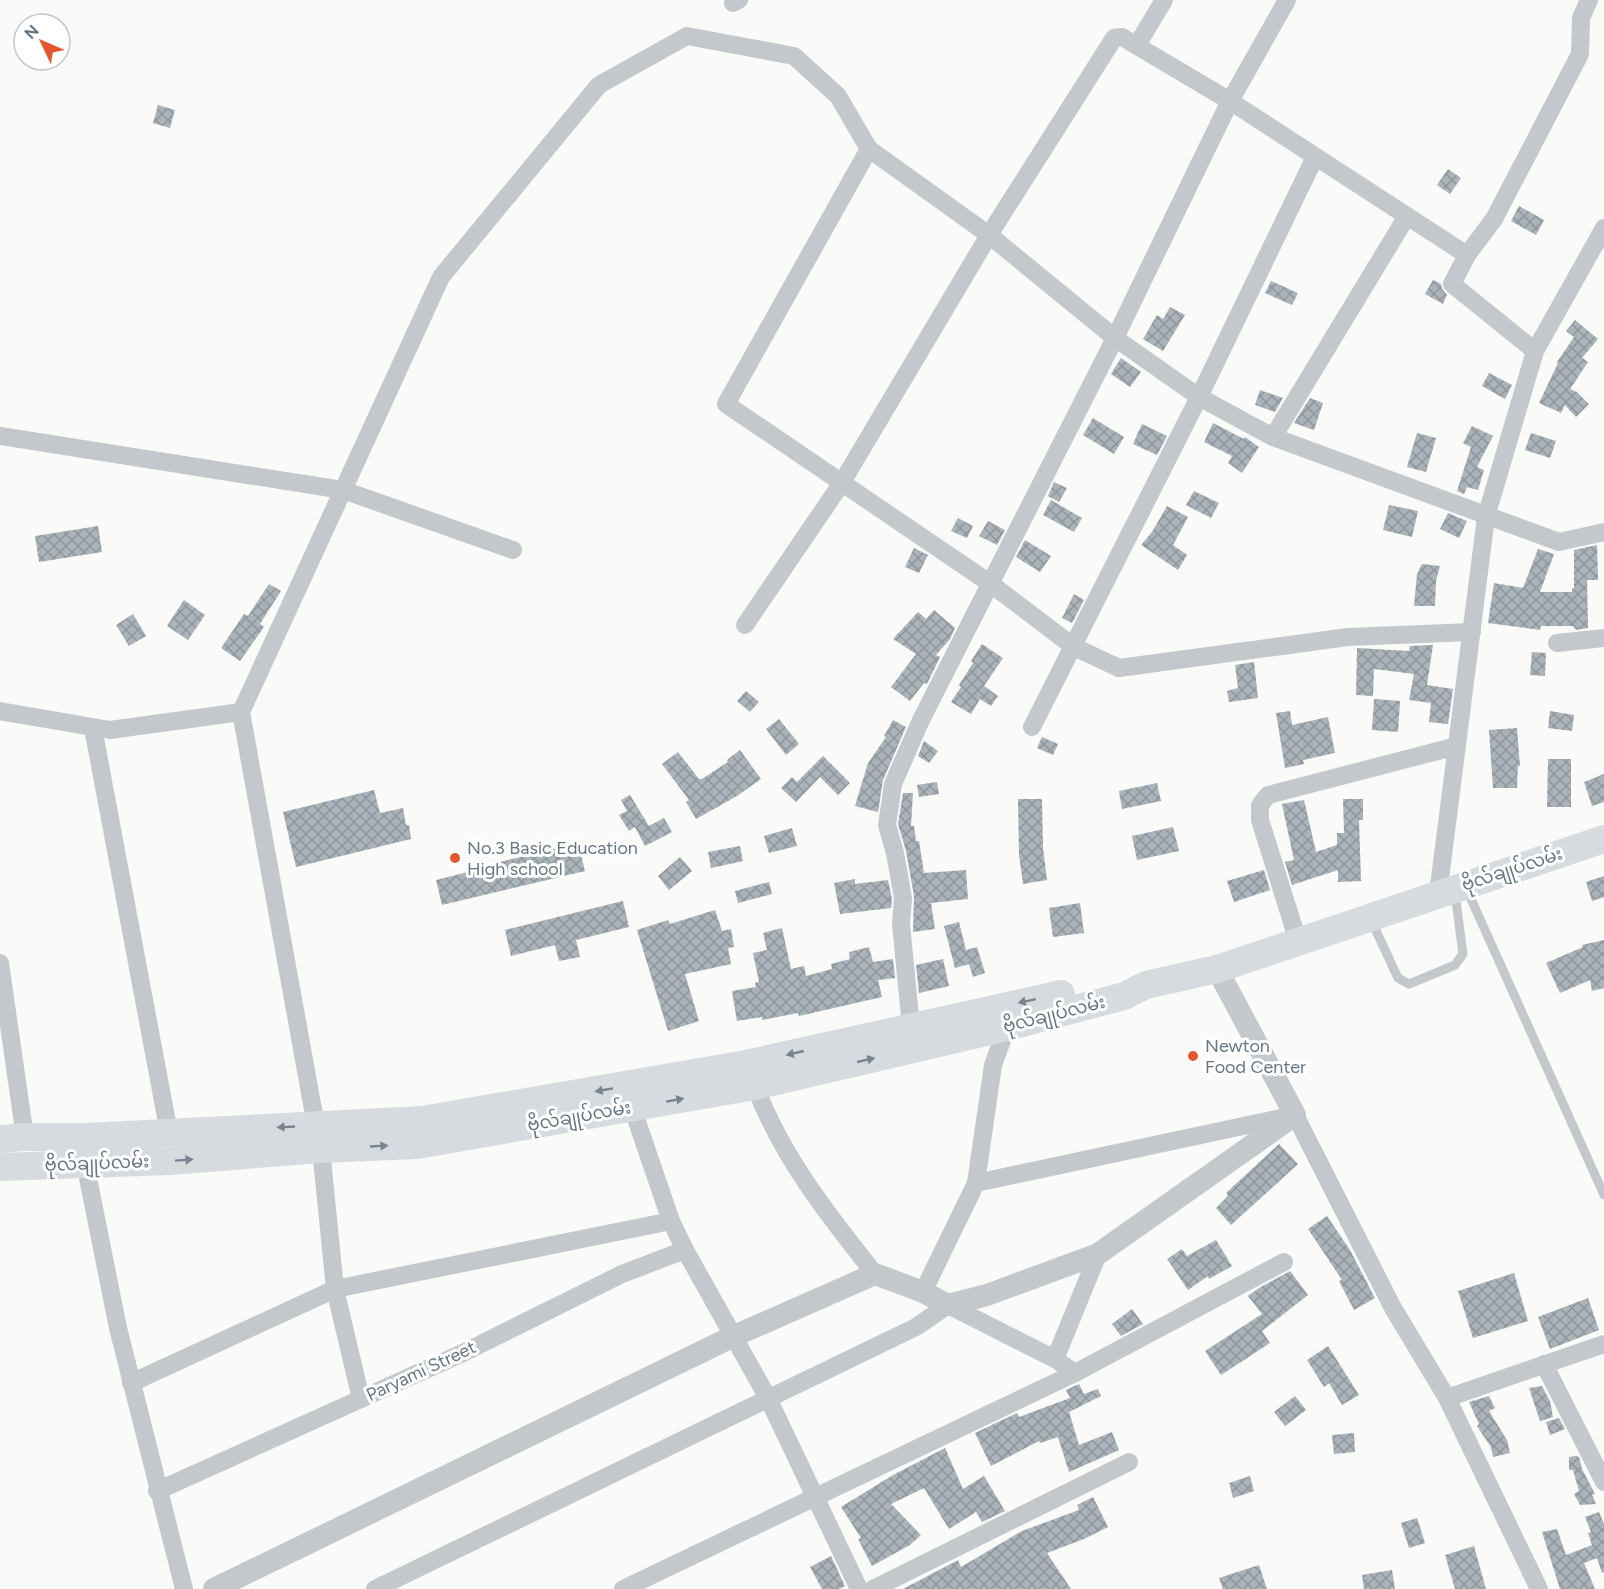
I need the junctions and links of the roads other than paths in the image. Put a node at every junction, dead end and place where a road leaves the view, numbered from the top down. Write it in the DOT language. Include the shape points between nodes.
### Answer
graph roads {
  1 [pos="1164,0"];
  2 [pos="1287,0"];
  3 [pos="1589,0"];
  4 [pos="1137,45"];
  5 [pos="1230,101"];
  6 [pos="869,149"];
  7 [pos="1315,157"];
  8 [pos="1407,216"];
  9 [pos="1604,228"];
  10 [pos="988,235"];
  11 [pos="1467,255"];
  12 [pos="1115,338"];
  13 [pos="1535,351"];
  14 [pos="1199,397"];
  15 [pos="0,436"];
  16 [pos="1273,437"];
  17 [pos="841,484"];
  18 [pos="343,490"];
  19 [pos="1486,517"];
  20 [pos="1604,532"];
  21 [pos="513,550"];
  22 [pos="991,584"];
  23 [pos="745,625"];
  24 [pos="1472,632"];
  25 [pos="1604,638"];
  26 [pos="1557,644"];
  27 [pos="1074,647"];
  28 [pos="0,711"];
  29 [pos="241,712"];
  30 [pos="1032,727"];
  31 [pos="93,728"];
  32 [pos="1457,746"];
  33 [pos="1604,839"];
  34 [pos="1452,889"];
  35 [pos="1370,917"];
  36 [pos="1298,941"];
  37 [pos="0,963"];
  38 [pos="1217,969"];
  39 [pos="1146,986"];
  40 [pos="911,1027"];
  41 [pos="1007,1027"];
  42 [pos="755,1086"];
  43 [pos="632,1107"];
  44 [pos="1295,1115"];
  45 [pos="169,1133"];
  46 [pos="13,1138"];
  47 [pos="318,1138"];
  48 [pos="85,1163"];
  49 [pos="0,1167"];
  50 [pos="976,1183"];
  51 [pos="1604,1195"];
  52 [pos="671,1221"];
  53 [pos="685,1250"];
  54 [pos="1098,1254"];
  55 [pos="1284,1262"];
  56 [pos="875,1274"];
  57 [pos="334,1289"];
  58 [pos="923,1292"];
  59 [pos="948,1305"];
  60 [pos="734,1336"];
  61 [pos="1604,1344"];
  62 [pos="1055,1359"];
  63 [pos="1544,1364"];
  64 [pos="1076,1373"];
  65 [pos="131,1383"];
  66 [pos="768,1398"];
  67 [pos="1447,1398"];
  68 [pos="361,1399"];
  69 [pos="1129,1462"];
  70 [pos="1604,1482"];
  71 [pos="158,1491"];
  72 [pos="816,1497"];
  73 [pos="184,1589"];
  74 [pos="214,1589"];
  75 [pos="375,1589"];
  76 [pos="623,1589"];
  77 [pos="859,1589"];
  78 [pos="873,1589"];
  79 [pos="1539,1589"];
  1 -- 4 [label="street"];
  2 -- 5 [label="street"];
  3 -- 11 [label="street" via="1581,18 1580,54 1494,219"];
  4 -- 5 [label="street"];
  4 -- 10 [label="street" via="1122,37 1114,38"];
  5 -- 7 [label="street"];
  5 -- 12 [label="street"];
  6 -- 10 [label="street"];
  6 -- 17 [label="street" via="726,404"];
  6 -- 18 [label="street" via="838,96 794,56 687,36 599,85 441,278"];
  7 -- 8 [label="street"];
  7 -- 14 [label="street"];
  8 -- 11 [label="street"];
  8 -- 16 [label="street"];
  9 -- 13 [label="street"];
  10 -- 12 [label="street"];
  10 -- 17 [label="street"];
  11 -- 13 [label="street" via="1452,284"];
  12 -- 14 [label="street"];
  12 -- 22 [label="street"];
  13 -- 19 [label="street"];
  14 -- 16 [label="street"];
  14 -- 27 [label="street"];
  15 -- 18 [label="street"];
  16 -- 19 [label="street"];
  17 -- 22 [label="street"];
  17 -- 23 [label="street"];
  18 -- 21 [label="street"];
  18 -- 29 [label="street"];
  19 -- 20 [label="street" via="1559,542"];
  19 -- 24 [label="street"];
  22 -- 27 [label="street"];
  22 -- 40 [label="street" via="921,720 893,784 887,825 903,898 901,924"];
  24 -- 27 [label="street" via="1348,637 1119,668"];
  24 -- 32 [label="street"];
  25 -- 26 [label="street"];
  27 -- 30 [label="street"];
  28 -- 31 [label="street"];
  29 -- 31 [label="street" via="110,730"];
  29 -- 47 [label="street"];
  31 -- 45 [label="street"];
  32 -- 34 [label="street"];
  32 -- 36 [label="street" via="1268,795 1260,805 1260,820"];
  33 -- 34 [label="main road, ဗိုလ်ချုပ်လမ်း"];
  34 -- 35 [label="main road, ဗိုလ်ချုပ်လမ်း"];
  34 -- 35 [label="lane" via="1463,954 1455,965 1409,984 1398,978"];
  34 -- 51 [label="lane"];
  35 -- 36 [label="main road, ဗိုလ်ချုပ်လမ်း"];
  36 -- 38 [label="main road, ဗိုလ်ချုပ်လမ်း"];
  37 -- 46 [label="street"];
  38 -- 39 [label="main road, ဗိုလ်ချုပ်လမ်း"];
  38 -- 44 [label="street"];
  39 -- 40 [label="main road, ဗိုလ်ချုပ်လမ်း, one-way" via="1108,984"];
  39 -- 41 [label="main road, ဗိုလ်ချုပ်လမ်း" via="1124,996"];
  40 -- 47 [label="main road, ဗိုလ်ချုပ်လမ်း, one-way" via="735,1066"];
  42 -- 41 [label="main road, ဗိုလ်ချုပ်လမ်း, one-way"];
  41 -- 50 [label="street" via="993,1065"];
  43 -- 42 [label="main road, ဗိုလ်ချုပ်လမ်း, one-way"];
  42 -- 56 [label="street" via="797,1171"];
  47 -- 43 [label="main road, ဗိုလ်ချုပ်လမ်း, one-way" via="417,1145"];
  43 -- 52 [label="street"];
  44 -- 50 [label="street"];
  44 -- 54 [label="street"];
  44 -- 67 [label="street" via="1393,1308"];
  45 -- 46 [label="main road, ဗိုလ်ချုပ်လမ်း"];
  47 -- 45 [label="main road, ဗိုလ်ချုပ်လမ်း, one-way"];
  48 -- 47 [label="main road, ဗိုလ်ချုပ်လမ်း, one-way" via="170,1161"];
  47 -- 57 [label="street"];
  48 -- 49 [label="main road, ဗိုလ်ချုပ်လမ်း"];
  48 -- 65 [label="street"];
  50 -- 58 [label="street"];
  52 -- 53 [label="street"];
  52 -- 57 [label="street"];
  53 -- 60 [label="street"];
  53 -- 68 [label="street, Paryami Street" via="622,1274"];
  54 -- 59 [label="street" via="987,1295"];
  54 -- 62 [label="street"];
  55 -- 64 [label="street"];
  56 -- 58 [label="street"];
  56 -- 60 [label="street"];
  57 -- 65 [label="street"];
  57 -- 68 [label="street"];
  58 -- 59 [label="street"];
  59 -- 62 [label="street"];
  59 -- 66 [label="street" via="916,1327"];
  60 -- 66 [label="street"];
  60 -- 74 [label="street"];
  61 -- 63 [label="street"];
  62 -- 64 [label="street"];
  63 -- 67 [label="street"];
  63 -- 70 [label="street"];
  64 -- 72 [label="street"];
  65 -- 71 [label="street"];
  66 -- 72 [label="street"];
  66 -- 75 [label="street"];
  67 -- 79 [label="street"];
  68 -- 71 [label="street, Paryami Street"];
  69 -- 78 [label="street"];
  71 -- 73 [label="street"];
  72 -- 76 [label="street"];
  72 -- 77 [label="street"];
}
